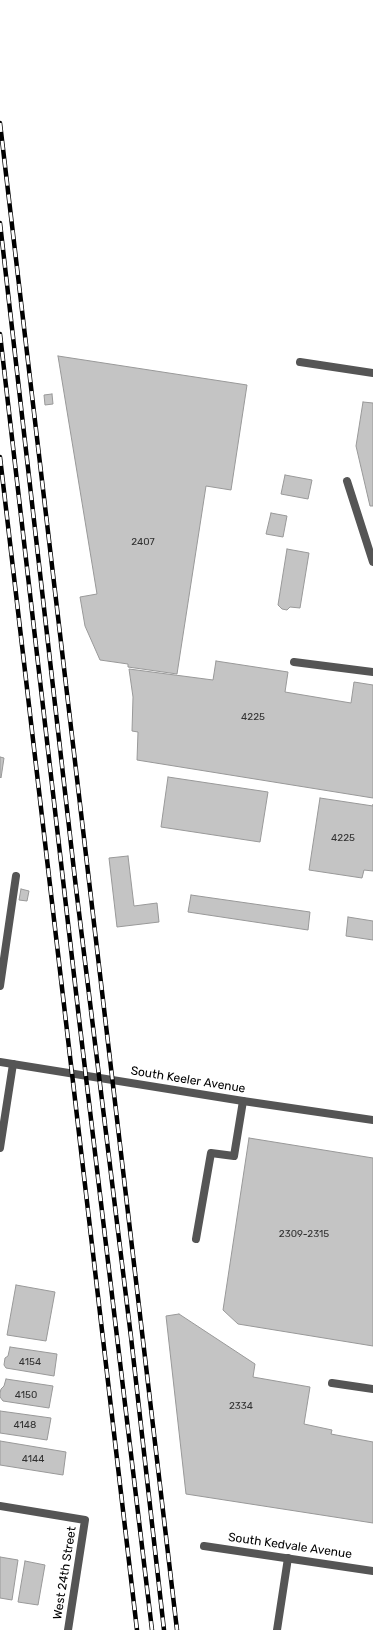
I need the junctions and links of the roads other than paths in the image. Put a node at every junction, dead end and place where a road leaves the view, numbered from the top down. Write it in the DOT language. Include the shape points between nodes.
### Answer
graph roads {
  1 [pos="300,362"];
  2 [pos="373,373"];
  3 [pos="347,481"];
  4 [pos="373,562"];
  5 [pos="294,662"];
  6 [pos="373,672"];
  7 [pos="16,876"];
  8 [pos="0,986"];
  9 [pos="0,1062"];
  10 [pos="13,1064"];
  11 [pos="243,1101"];
  12 [pos="373,1120"];
  13 [pos="0,1148"];
  14 [pos="196,1239"];
  15 [pos="332,1383"];
  16 [pos="373,1389"];
  17 [pos="0,1506"];
  18 [pos="204,1546"];
  19 [pos="288,1558"];
  20 [pos="373,1571"];
  21 [pos="68,1630"];
  22 [pos="277,1630"];
  1 -- 2 [label="street"];
  3 -- 4 [label="street"];
  5 -- 6 [label="street"];
  7 -- 8 [label="street"];
  9 -- 10 [label="street, South Keeler Avenue"];
  10 -- 11 [label="street, South Keeler Avenue"];
  10 -- 13 [label="street"];
  11 -- 12 [label="street, South Keeler Avenue"];
  11 -- 14 [label="street" via="234,1156 212,1153"];
  15 -- 16 [label="street"];
  17 -- 21 [label="street, West 24th Street" via="85,1520"];
  18 -- 19 [label="street, South Kedvale Avenue"];
  19 -- 20 [label="street, South Kedvale Avenue"];
  19 -- 22 [label="street"];
}
